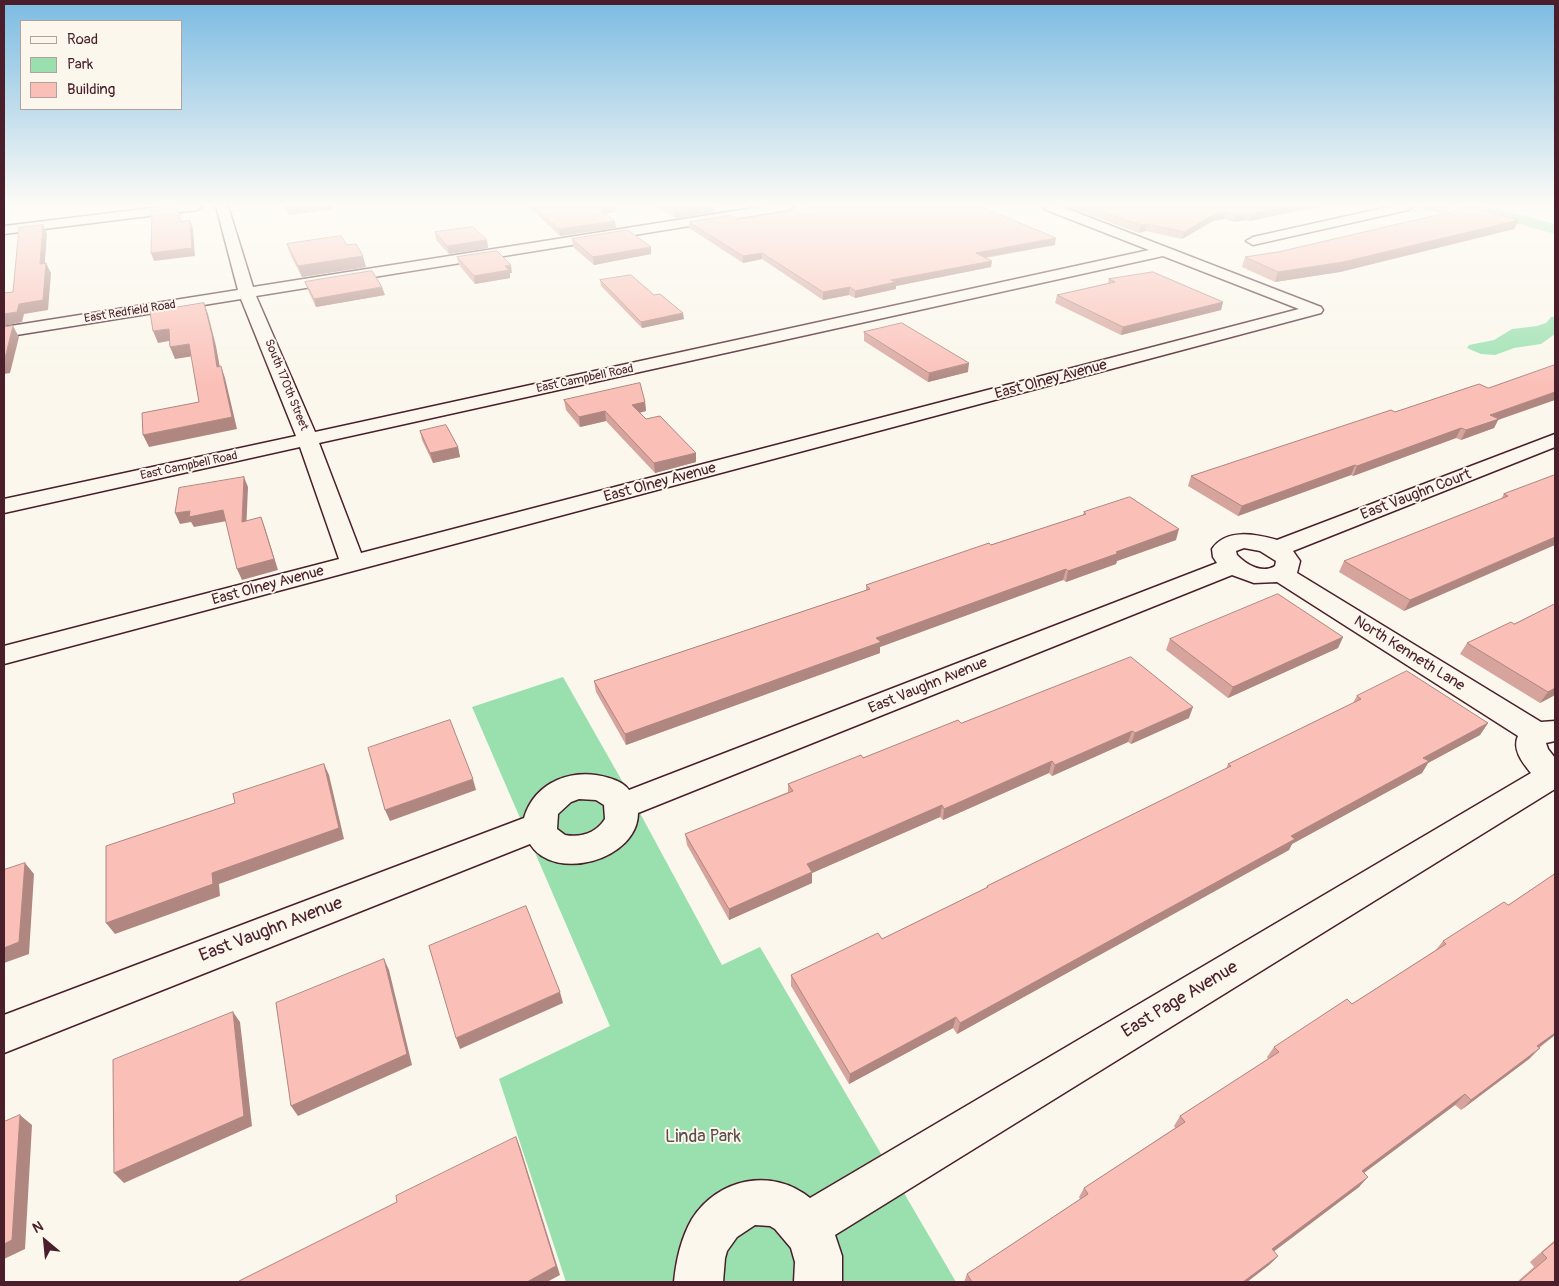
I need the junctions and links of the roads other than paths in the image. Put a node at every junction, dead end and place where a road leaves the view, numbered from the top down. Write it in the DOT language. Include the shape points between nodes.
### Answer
graph roads {
  1 [pos="239,266"];
  2 [pos="415,266"];
  3 [pos="1097,266"];
  4 [pos="1203,266"];
  5 [pos="247,293"];
  6 [pos="4,332"];
  7 [pos="308,440"];
  8 [pos="1555,440"];
  9 [pos="4,506"];
  10 [pos="1279,562"];
  11 [pos="353,564"];
  12 [pos="1233,566"];
  13 [pos="4,655"];
  14 [pos="1546,733"];
  15 [pos="1554,774"];
  16 [pos="622,806"];
  17 [pos="539,826"];
  18 [pos="4,1034"];
  19 [pos="805,1227"];
  20 [pos="699,1282"];
  21 [pos="818,1282"];
  1 -- 5 [label="street, South 170th Street"];
  2 -- 5 [label="street, East Redfield Road"];
  3 -- 7 [label="street, East Campbell Road"];
  4 -- 11 [label="street, East Olney Avenue" via="1315,310"];
  5 -- 6 [label="street, East Redfield Road"];
  5 -- 7 [label="street, South 170th Street"];
  7 -- 9 [label="street, East Campbell Road"];
  7 -- 11 [label="street, South 170th Street"];
  8 -- 10 [label="street, East Vaughn Court"];
  10 -- 12 [label="street, East Vaughn Court" via="1268,576"];
  10 -- 12 [label="street, North Kenneth Lane" via="1256,542 1241,541 1231,543 1223,553"];
  10 -- 14 [label="street, North Kenneth Lane"];
  11 -- 13 [label="street, East Olney Avenue"];
  12 -- 16 [label="street, East Vaughn Avenue"];
  14 -- 15 [label="street" via="1530,741 1538,761"];
  15 -- 19 [label="street, East Page Avenue"];
  16 -- 17 [label="street" via="606,789 577,787 562,791 550,800 542,811"];
  16 -- 17 [label="street" via="623,818 617,830 591,848 560,848 544,838"];
  17 -- 18 [label="street, East Vaughn Avenue"];
  19 -- 20 [label="street" via="793,1214 774,1204 738,1207 719,1220 705,1240 700,1256"];
  19 -- 21 [label="street" via="816,1246 820,1271"];
}
